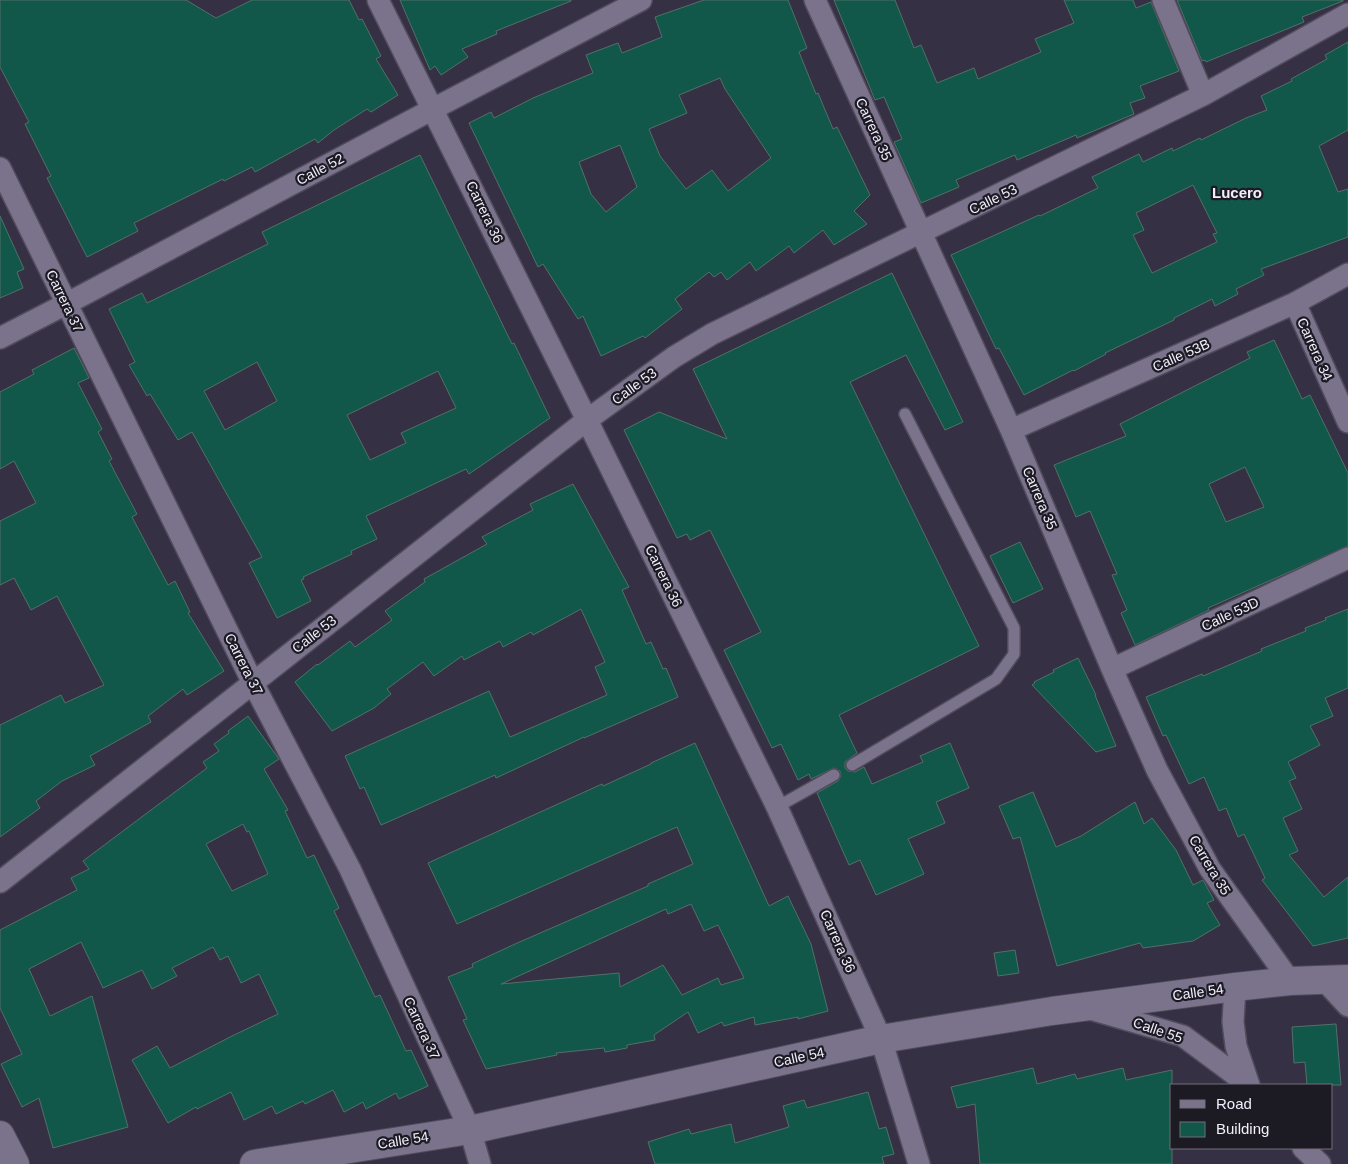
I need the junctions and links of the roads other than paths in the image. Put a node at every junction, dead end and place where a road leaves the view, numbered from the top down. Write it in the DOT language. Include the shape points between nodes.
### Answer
graph roads {
  1 [pos="378,0"];
  2 [pos="641,0"];
  3 [pos="815,0"];
  4 [pos="1163,0"];
  5 [pos="1348,14"];
  6 [pos="1203,96"];
  7 [pos="433,108"];
  8 [pos="0,168"];
  9 [pos="922,234"];
  10 [pos="1348,274"];
  11 [pos="66,304"];
  12 [pos="1295,304"];
  13 [pos="0,338"];
  14 [pos="905,414"];
  15 [pos="587,420"];
  16 [pos="1348,422"];
  17 [pos="1011,430"];
  18 [pos="1348,558"];
  19 [pos="1112,669"];
  20 [pos="253,683"];
  21 [pos="852,765"];
  22 [pos="834,774"];
  23 [pos="777,807"];
  24 [pos="0,882"];
  25 [pos="1336,980"];
  26 [pos="1290,981"];
  27 [pos="1235,987"];
  28 [pos="1348,1006"];
  29 [pos="1085,1007"];
  30 [pos="882,1039"];
  31 [pos="1248,1084"];
  32 [pos="1249,1084"];
  33 [pos="470,1130"];
  34 [pos="0,1135"];
  35 [pos="1303,1149"];
  36 [pos="1304,1149"];
  37 [pos="15,1164"];
  38 [pos="254,1164"];
  39 [pos="480,1164"];
  40 [pos="919,1164"];
  41 [pos="1307,1164"];
  42 [pos="1320,1164"];
  1 -- 7 [label="street, Carrera 36"];
  2 -- 7 [label="street, Calle 52"];
  3 -- 9 [label="street, Carrera 35"];
  4 -- 6 [label="street"];
  5 -- 6 [label="street, Calle 53"];
  6 -- 9 [label="street, Calle 53"];
  7 -- 11 [label="street, Calle 52"];
  7 -- 15 [label="street, Carrera 36"];
  8 -- 11 [label="street, Carrera 37"];
  9 -- 15 [label="street, Calle 53" via="712,334 674,357"];
  9 -- 17 [label="street, Carrera 35"];
  10 -- 12 [label="street, Calle 53B"];
  11 -- 13 [label="street, Calle 52"];
  11 -- 20 [label="street, Carrera 37"];
  12 -- 16 [label="street, Carrera 34"];
  12 -- 17 [label="street, Calle 53B"];
  14 -- 21 [label="lane" via="1014,628 1014,654 996,679"];
  15 -- 20 [label="street, Calle 53"];
  15 -- 23 [label="street, Carrera 36"];
  17 -- 19 [label="street, Carrera 35"];
  18 -- 19 [label="street, Calle 53D"];
  19 -- 26 [label="street, Carrera 35" via="1157,770 1210,869"];
  20 -- 24 [label="street, Calle 53"];
  20 -- 33 [label="street, Carrera 37" via="350,869"];
  22 -- 23 [label="lane"];
  23 -- 30 [label="street, Carrera 36"];
  25 -- 26 [label="street, Calle 54"];
  25 -- 28 [label="street"];
  26 -- 27 [label="street, Calle 54"];
  27 -- 29 [label="street, Calle 54"];
  27 -- 32 [label="street, Calle 55" via="1233,1022 1236,1046"];
  29 -- 30 [label="street, Calle 54"];
  29 -- 31 [label="street, Calle 55" via="1183,1036"];
  30 -- 33 [label="street, Calle 54"];
  30 -- 40 [label="street, Carrera 36"];
  33 -- 38 [label="street, Calle 54"];
  33 -- 39 [label="street, Carrera 37"];
  34 -- 37 [label="street"];
  35 -- 41 [label="street"];
  36 -- 42 [label="street"];
}
